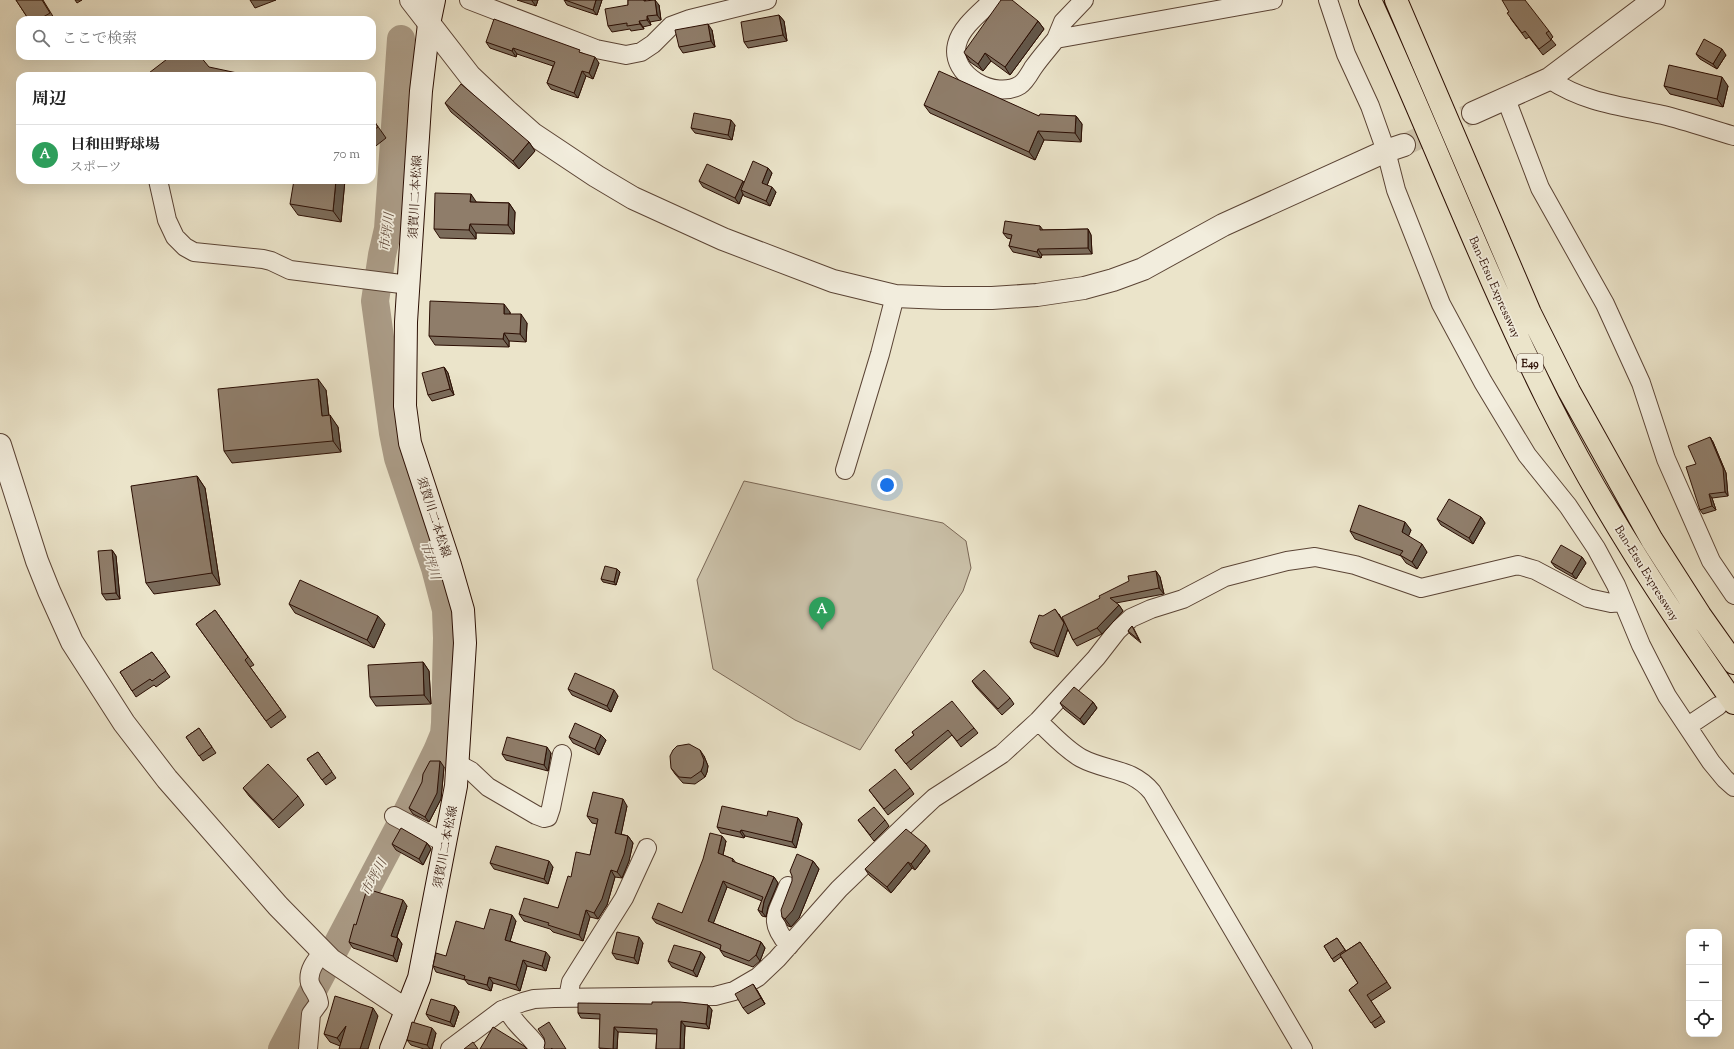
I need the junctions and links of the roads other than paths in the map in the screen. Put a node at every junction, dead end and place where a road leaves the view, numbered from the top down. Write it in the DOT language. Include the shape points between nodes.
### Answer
graph roads {
  1 [pos="411,0"];
  2 [pos="434,0"];
  3 [pos="469,0"];
  4 [pos="767,0"];
  5 [pos="993,0"];
  6 [pos="1084,0"];
  7 [pos="1273,0"];
  8 [pos="1328,0"];
  9 [pos="1370,0"];
  10 [pos="1396,0"];
  11 [pos="1654,0"];
  12 [pos="429,24"];
  13 [pos="1056,39"];
  14 [pos="1549,79"];
  15 [pos="1506,99"];
  16 [pos="1474,113"];
  17 [pos="1734,136"];
  18 [pos="1395,148"];
  19 [pos="159,184"];
  20 [pos="409,285"];
  21 [pos="895,296"];
  22 [pos="0,445"];
  23 [pos="845,470"];
  24 [pos="1734,595"];
  25 [pos="1623,602"];
  26 [pos="1734,663"];
  27 [pos="1726,705"];
  28 [pos="1038,721"];
  29 [pos="1688,726"];
  30 [pos="562,754"];
  31 [pos="458,764"];
  32 [pos="1734,787"];
  33 [pos="394,816"];
  34 [pos="445,843"];
  35 [pos="647,848"];
  36 [pos="788,886"];
  37 [pos="789,946"];
  38 [pos="323,952"];
  39 [pos="568,998"];
  40 [pos="507,1008"];
  41 [pos="406,1010"];
  42 [pos="308,1049"];
  43 [pos="391,1049"];
  44 [pos="450,1049"];
  45 [pos="539,1049"];
  46 [pos="1303,1049"];
  1 -- 12 [label="street"];
  2 -- 12 [label="street, 須賀川二本松線"];
  3 -- 4 [label="street" via="596,49 626,55 641,52 671,26"];
  5 -- 13 [label="street" via="964,30 956,46 958,64 967,76 975,81 993,89 1021,85"];
  6 -- 13 [label="street" via="1063,22"];
  7 -- 13 [label="street"];
  8 -- 18 [label="street" via="1346,54 1370,106"];
  9 -- 27 [label="highway, Ban-Etsu Expressway / E49" via="1481,258 1549,402 1593,485"];
  10 -- 26 [label="highway, Ban-Etsu Expressway / E49" via="1527,306 1568,391 1652,540 1700,616"];
  11 -- 14 [label="street"];
  12 -- 20 [label="street, 須賀川二本松線" via="421,98"];
  12 -- 21 [label="street" via="470,76 507,111 561,153 633,198 723,239 833,281"];
  14 -- 15 [label="street"];
  14 -- 17 [label="street" via="1586,99 1664,116"];
  15 -- 16 [label="street"];
  15 -- 24 [label="street" via="1540,188 1605,304 1641,383 1666,459 1711,560"];
  18 -- 21 [label="street" via="1223,225 1143,269 1113,280 1084,288 1037,295 992,298"];
  18 -- 25 [label="street" via="1396,190 1441,304 1483,382 1527,455 1568,506 1596,548"];
  19 -- 20 [label="street" via="170,228 180,242 194,252 263,259 290,270"];
  20 -- 31 [label="street, 須賀川二本松線" via="405,406 410,443 450,565 465,625"];
  21 -- 23 [label="street"];
  22 -- 38 [label="street" via="49,591 72,642 120,718 167,779 278,906"];
  25 -- 28 [label="street" via="1611,603 1588,598 1535,570 1518,565 1421,588 1354,565 1315,557 1287,561 1225,577 1183,599 1162,604 1131,618"];
  25 -- 29 [label="street" via="1667,696"];
  27 -- 29 [label="street"];
  28 -- 37 [label="street" via="1002,754 924,807 839,889"];
  28 -- 46 [label="street" via="1077,756 1098,766 1140,779 1149,789"];
  29 -- 32 [label="street" via="1711,762"];
  30 -- 31 [label="street" via="551,808 548,817 544,818 488,787 471,771"];
  31 -- 34 [label="street, 須賀川二本松線"];
  33 -- 34 [label="street"];
  34 -- 41 [label="street, 須賀川二本松線" via="419,978"];
  35 -- 39 [label="street" via="624,898 571,982"];
  36 -- 37 [label="street" via="775,920 778,933"];
  37 -- 39 [label="street" via="758,977 743,987 725,994"];
  38 -- 41 [label="street"];
  38 -- 42 [label="street" via="313,965 310,976 319,1003 310,1014"];
  39 -- 40 [label="street" via="534,1000"];
  40 -- 44 [label="street"];
  40 -- 45 [label="street" via="511,1018 532,1038"];
  41 -- 43 [label="street, 須賀川二本松線"];
}
